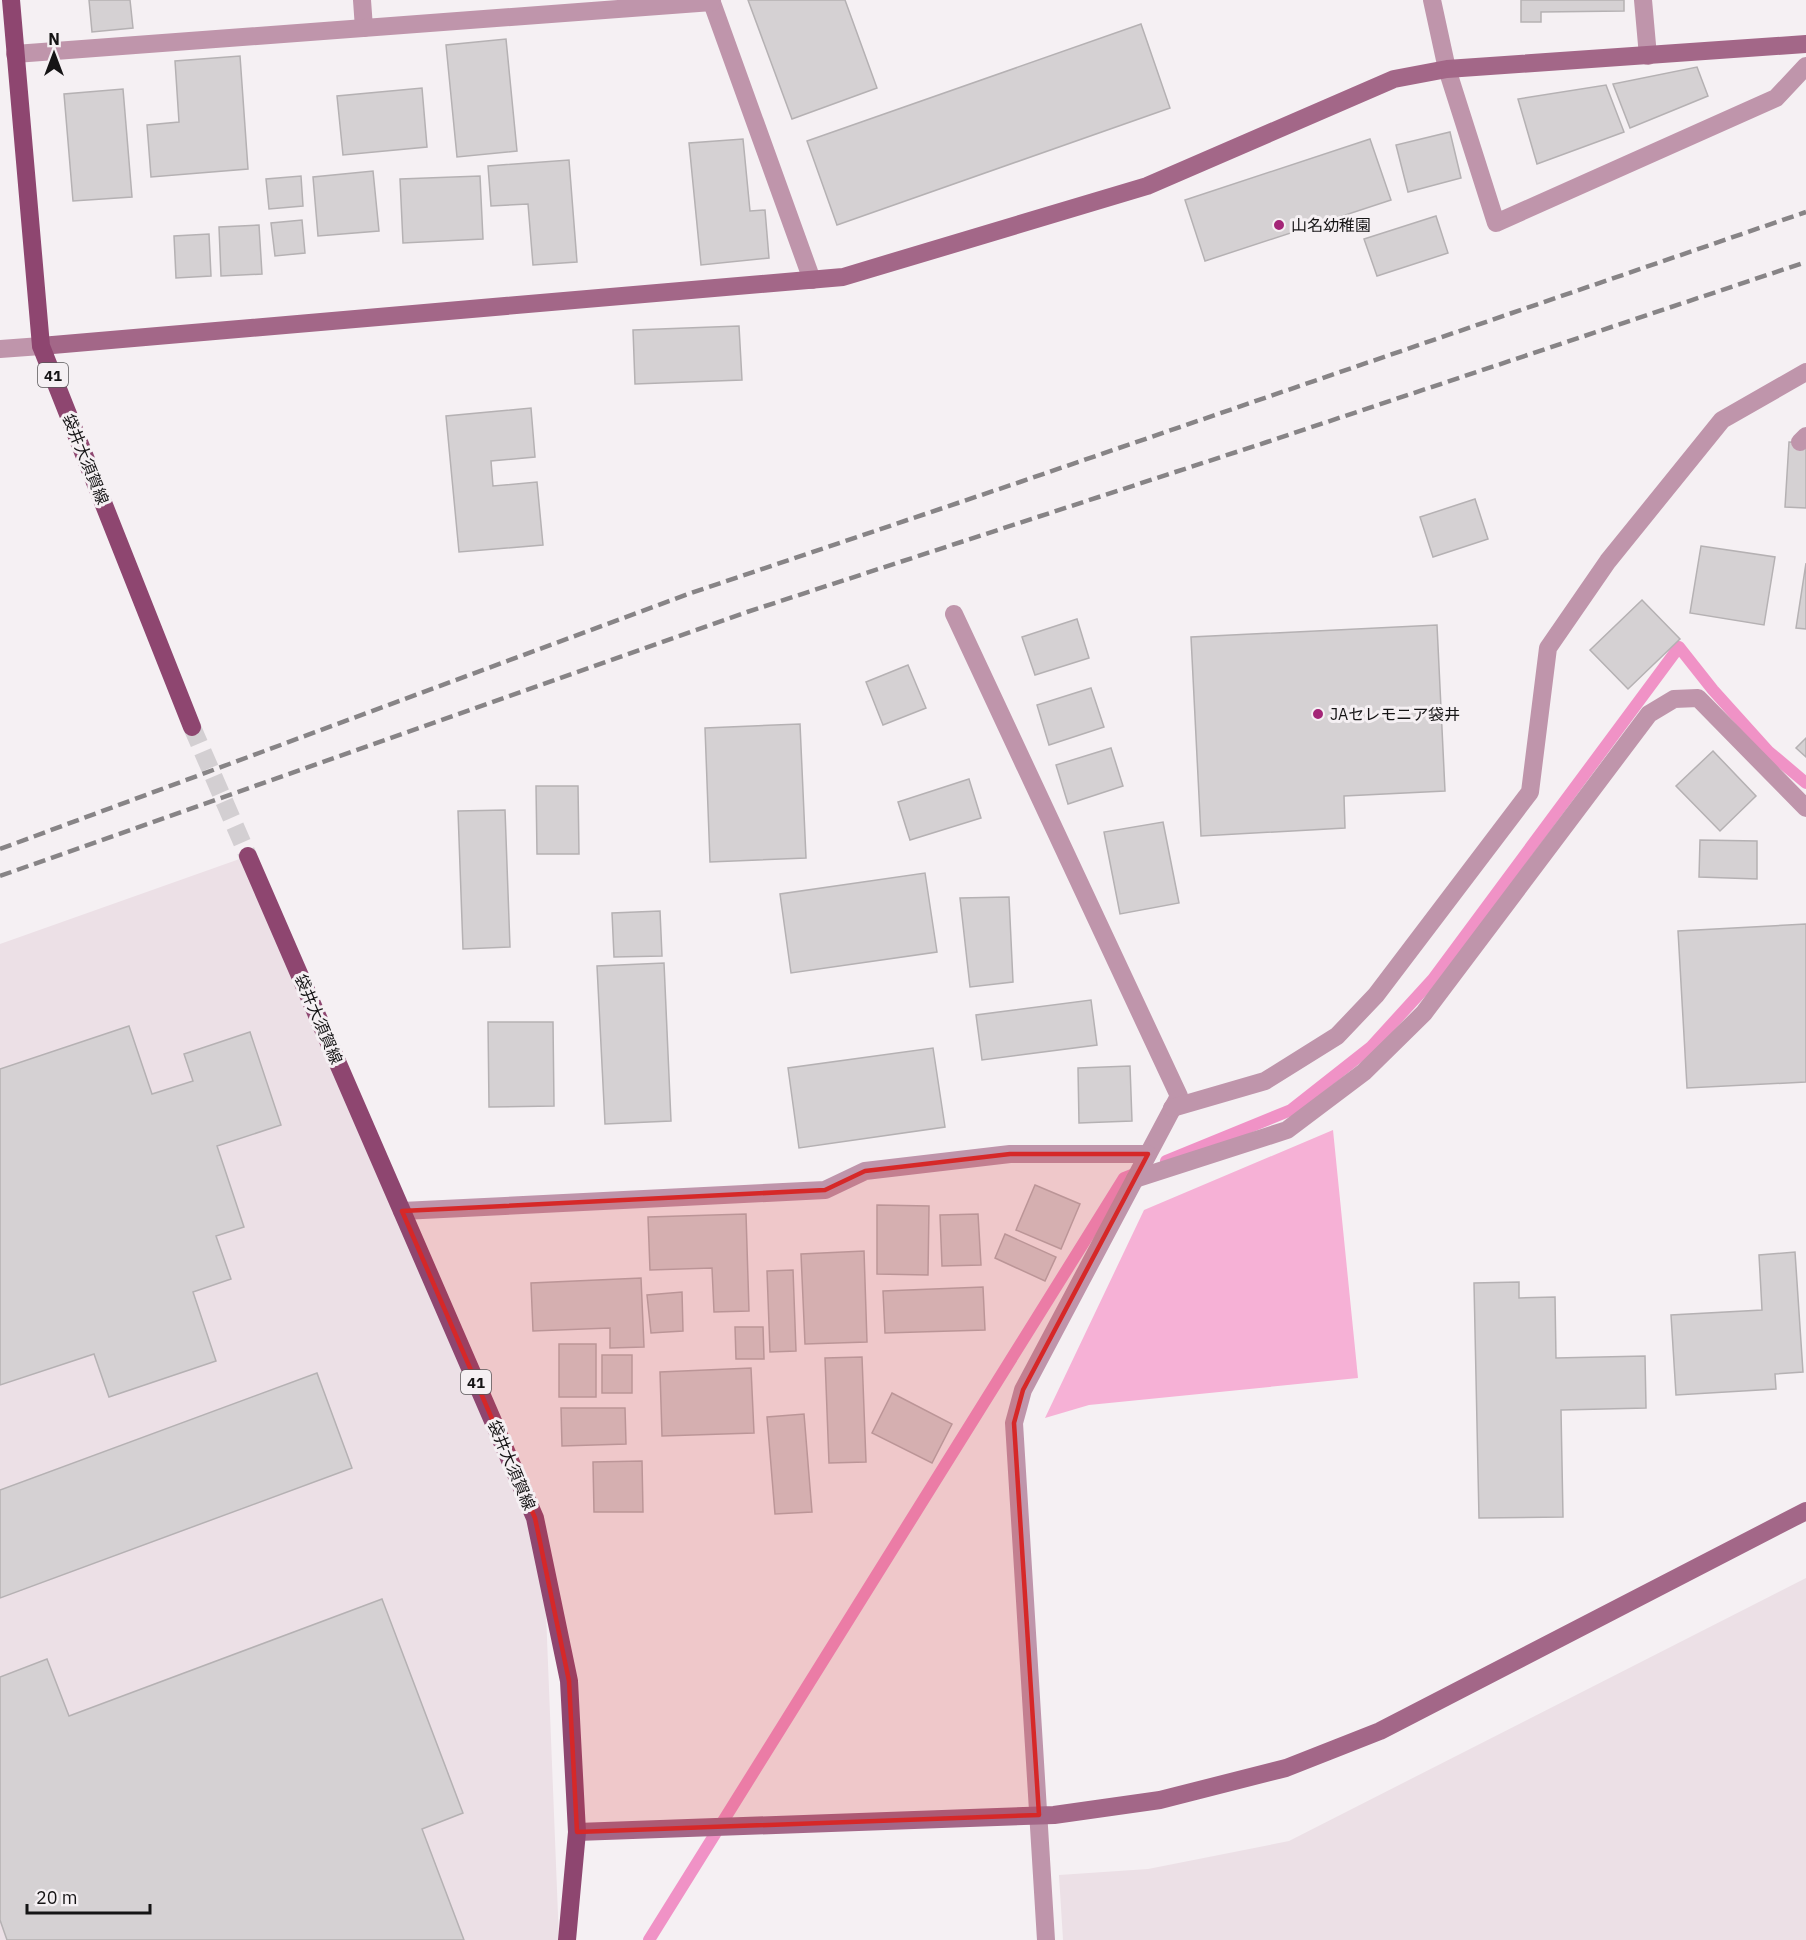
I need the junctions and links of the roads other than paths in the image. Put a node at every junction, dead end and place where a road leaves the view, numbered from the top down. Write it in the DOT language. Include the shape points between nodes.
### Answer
graph roads {
  1 [pos="11,0"];
  2 [pos="362,0"];
  3 [pos="1432,0"];
  4 [pos="1643,0"];
  5 [pos="711,1"];
  6 [pos="364,28"];
  7 [pos="1806,44"];
  8 [pos="15,54"];
  9 [pos="1648,56"];
  10 [pos="1806,66"];
  11 [pos="1447,69"];
  12 [pos="812,280"];
  13 [pos="41,346"];
  14 [pos="0,349"];
  15 [pos="1806,372"];
  16 [pos="954,614"];
  17 [pos="192,727"];
  18 [pos="1806,808"];
  19 [pos="248,856"];
  20 [pos="1172,1108"];
  21 [pos="1148,1154"];
  22 [pos="1135,1179"];
  23 [pos="402,1211"];
  24 [pos="1806,1511"];
  25 [pos="1040,1815"];
  26 [pos="577,1832"];
  27 [pos="567,1940"];
  28 [pos="1046,1940"];
  1 -- 8 [label="main road, 袋井大須賀線 / 41"];
  2 -- 6 [label="street"];
  3 -- 11 [label="street"];
  4 -- 9 [label="street"];
  5 -- 6 [label="street"];
  5 -- 12 [label="street"];
  6 -- 8 [label="street"];
  7 -- 9 [label="street"];
  8 -- 13 [label="main road, 袋井大須賀線 / 41"];
  9 -- 11 [label="street"];
  10 -- 11 [label="street" via="1776,98 1496,223"];
  11 -- 12 [label="street" via="1394,79 1147,186 843,277"];
  12 -- 13 [label="street"];
  13 -- 14 [label="street"];
  13 -- 17 [label="main road, 袋井大須賀線 / 41"];
  15 -- 20 [label="street" via="1722,420 1608,561 1554,638 1548,648 1530,792 1376,995 1337,1036 1265,1081"];
  16 -- 20 [label="street" via="1179,1096"];
  18 -- 22 [label="street" via="1698,698 1674,699 1649,714 1424,1013 1364,1072 1287,1130"];
  19 -- 23 [label="main road, 袋井大須賀線 / 41"];
  20 -- 21 [label="street"];
  21 -- 22 [label="street"];
  21 -- 23 [label="street" via="1010,1154 865,1171 825,1190"];
  22 -- 25 [label="street" via="1023,1390 1014,1423"];
  23 -- 26 [label="main road, 袋井大須賀線 / 41" via="534,1518 569,1682"];
  24 -- 25 [label="street" via="1380,1731 1286,1768 1160,1800"];
  25 -- 26 [label="street"];
  25 -- 28 [label="street"];
  26 -- 27 [label="main road, 袋井大須賀線 / 41"];
}
